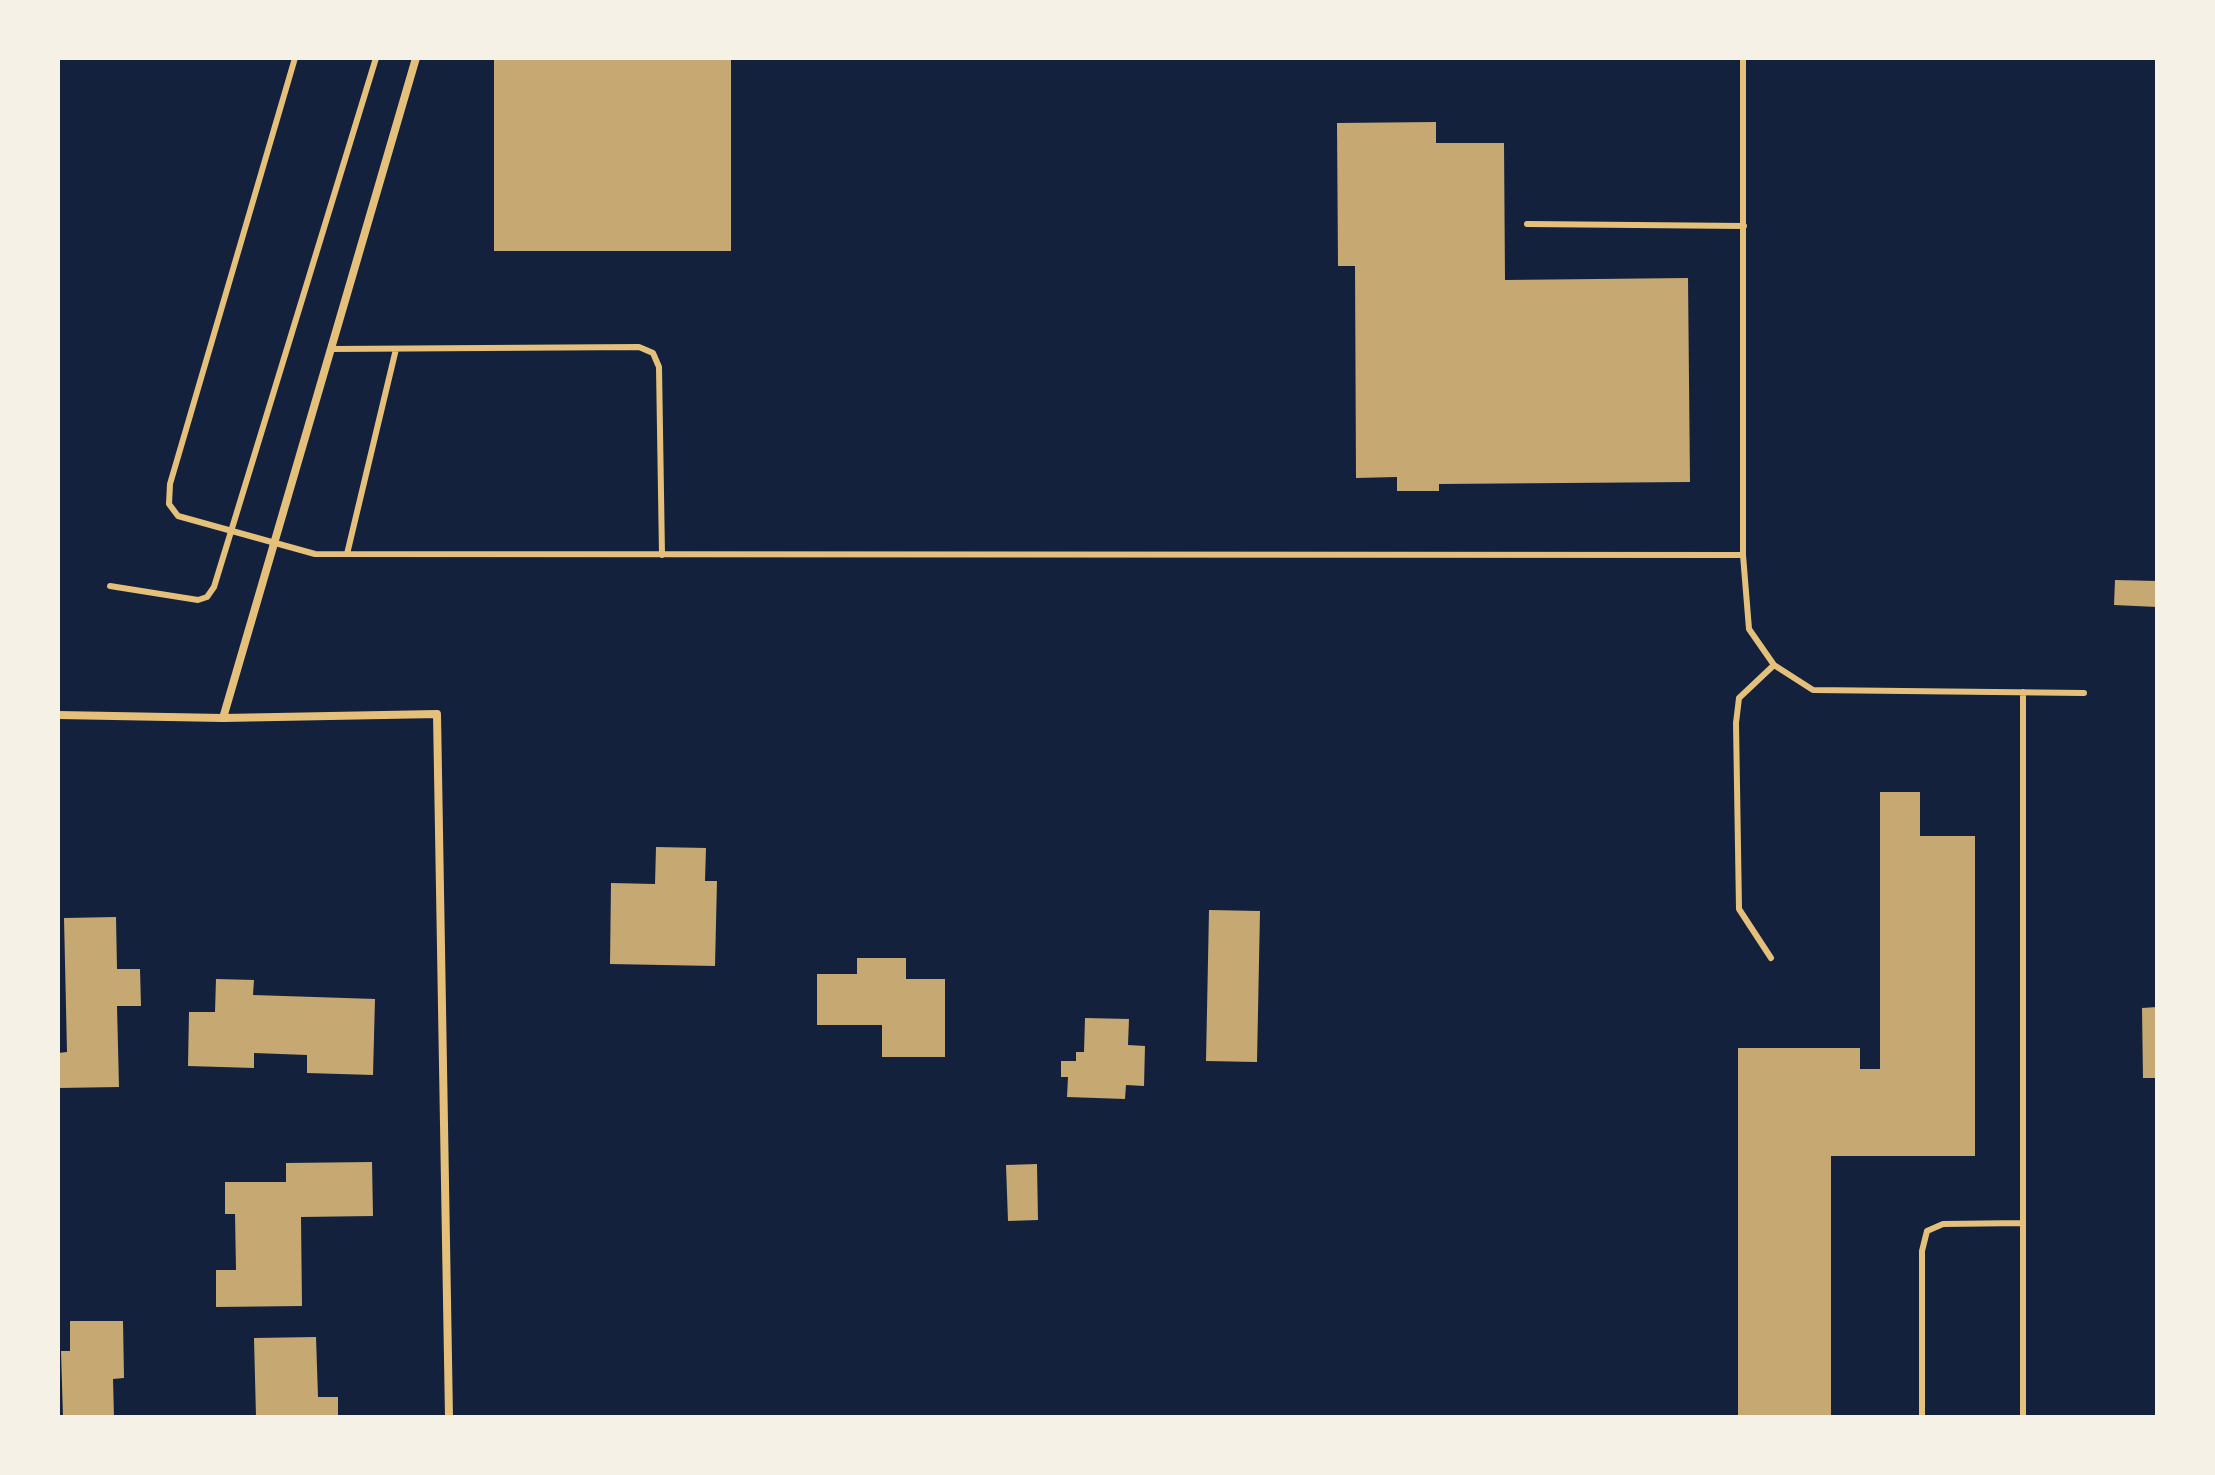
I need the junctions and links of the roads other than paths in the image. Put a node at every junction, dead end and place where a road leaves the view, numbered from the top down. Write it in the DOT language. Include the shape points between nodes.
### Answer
graph roads {
  1 [pos="295,58"];
  2 [pos="376,58"];
  3 [pos="416,58"];
  4 [pos="1743,58"];
  5 [pos="1527,224"];
  6 [pos="1744,226"];
  7 [pos="331,349"];
  8 [pos="396,349"];
  9 [pos="231,530"];
  10 [pos="275,544"];
  11 [pos="347,554"];
  12 [pos="662,555"];
  13 [pos="1743,555"];
  14 [pos="110,586"];
  15 [pos="1774,665"];
  16 [pos="2023,692"];
  17 [pos="2084,693"];
  18 [pos="58,715"];
  19 [pos="223,718"];
  20 [pos="1771,958"];
  21 [pos="2023,1223"];
  22 [pos="449,1417"];
  23 [pos="1922,1417"];
  24 [pos="2023,1417"];
  1 -- 9 [label="lane" via="170,484 169,504 178,516"];
  2 -- 9 [label="lane"];
  3 -- 7 [label="street"];
  4 -- 6 [label="lane"];
  5 -- 6 [label="lane"];
  6 -- 13 [label="lane"];
  7 -- 8 [label="lane"];
  7 -- 10 [label="street"];
  8 -- 11 [label="lane"];
  8 -- 12 [label="lane" via="639,347 653,353 659,367"];
  9 -- 10 [label="lane"];
  9 -- 14 [label="lane" via="207,597"];
  10 -- 11 [label="lane" via="315,554"];
  10 -- 19 [label="street"];
  11 -- 12 [label="lane"];
  12 -- 13 [label="lane"];
  13 -- 15 [label="lane" via="1749,629"];
  15 -- 16 [label="lane" via="1813,690"];
  15 -- 20 [label="lane" via="1739,698 1736,723 1739,909"];
  16 -- 17 [label="lane"];
  16 -- 21 [label="lane"];
  18 -- 19 [label="street"];
  19 -- 22 [label="street" via="437,714"];
  21 -- 23 [label="lane" via="1943,1224 1927,1231 1922,1251"];
  21 -- 24 [label="lane"];
}
